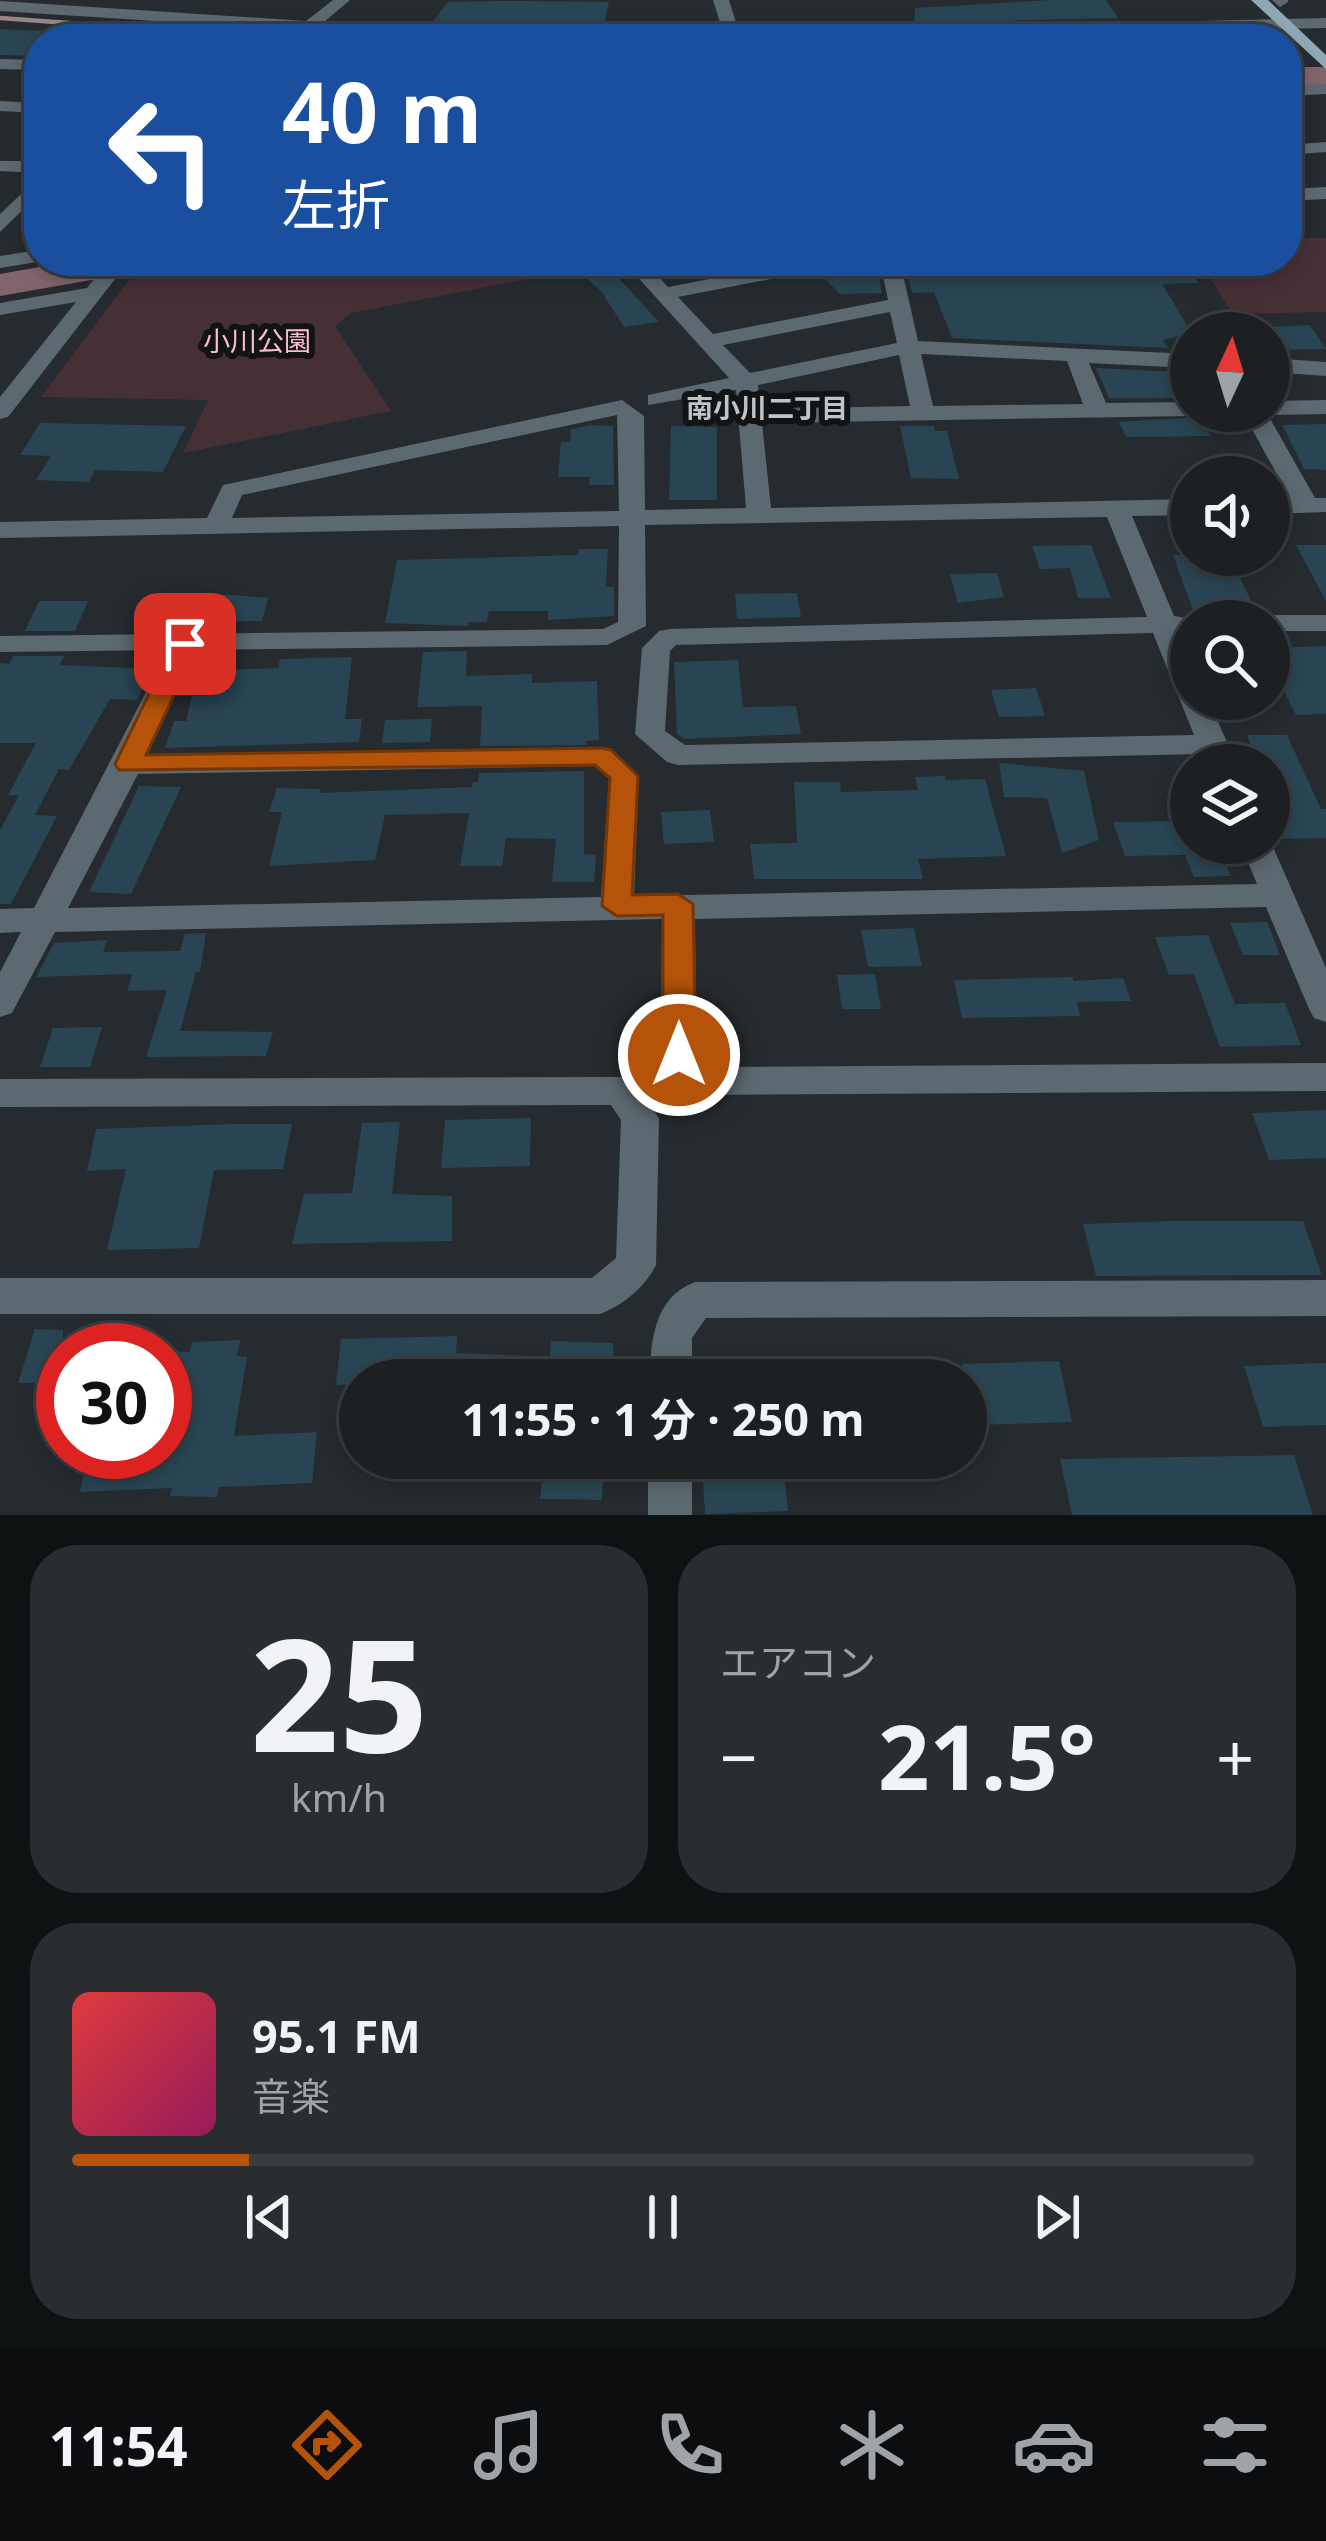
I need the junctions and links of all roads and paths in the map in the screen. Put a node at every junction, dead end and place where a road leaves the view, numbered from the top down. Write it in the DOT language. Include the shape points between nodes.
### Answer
graph roads {
  1 [pos="242,0"];
  2 [pos="342,0"];
  3 [pos="1259,0"];
  4 [pos="0,6"];
  5 [pos="212,21"];
  6 [pos="1326,23"];
  7 [pos="234,24"];
  8 [pos="312,24"];
  9 [pos="969,24"];
  10 [pos="1138,24"];
  11 [pos="1285,24"];
  12 [pos="1302,40"];
  13 [pos="1326,63"];
  14 [pos="24,200"];
  15 [pos="0,226"];
  16 [pos="106,276"];
  17 [pos="646,276"];
  18 [pos="755,276"];
  19 [pos="893,276"];
  20 [pos="662,294"];
  21 [pos="898,304"];
  22 [pos="0,309"];
  23 [pos="707,342"];
  24 [pos="907,346"];
  25 [pos="1075,355"];
  26 [pos="1170,360"];
  27 [pos="1290,366"];
  28 [pos="1326,369"];
  29 [pos="747,384"];
  30 [pos="656,400"];
  31 [pos="1326,407"];
  32 [pos="1290,408"];
  33 [pos="1170,409"];
  34 [pos="1097,410"];
  35 [pos="0,412"];
  36 [pos="923,413"];
  37 [pos="748,416"];
  38 [pos="1268,432"];
  39 [pos="1317,505"];
  40 [pos="1170,507"];
  41 [pos="1116,508"];
  42 [pos="759,514"];
  43 [pos="635,515"];
  44 [pos="216,526"];
  45 [pos="0,530"];
  46 [pos="1170,609"];
  47 [pos="1290,623"];
  48 [pos="1326,623"];
  49 [pos="1170,624"];
  50 [pos="0,644"];
  51 [pos="185,644"];
  52 [pos="1170,754"];
  53 [pos="128,764"];
  54 [pos="1265,864"];
  55 [pos="1279,895"];
  56 [pos="678,904"];
  57 [pos="617,906"];
  58 [pos="0,921"];
  59 [pos="42,921"];
  60 [pos="0,1004"];
  61 [pos="1326,1009"];
  62 [pos="1326,1077"];
  63 [pos="0,1093"];
  64 [pos="0,1296"];
  65 [pos="1326,1298"];
  66 [pos="671,1359"];
  67 [pos="670,1479"];
  68 [pos="670,1515"];
  1 -- 5 [label="street"];
  2 -- 8 [label="street"];
  3 -- 11 [label="main road"];
  4 -- 5 [label="street"];
  5 -- 7 [label="street"];
  6 -- 11 [label="street"];
  9 -- 10 [label="street"];
  12 -- 13 [label="main road"];
  14 -- 15 [label="street"];
  16 -- 22 [label="street"];
  16 -- 35 [label="street"];
  17 -- 20 [label="street"];
  18 -- 20 [label="street"];
  19 -- 21 [label="street"];
  20 -- 23 [label="street"];
  21 -- 23 [label="street"];
  21 -- 24 [label="street"];
  23 -- 29 [label="street"];
  24 -- 25 [label="street"];
  24 -- 29 [label="street"];
  24 -- 36 [label="street"];
  25 -- 26 [label="street"];
  25 -- 34 [label="street"];
  27 -- 28 [label="street"];
  29 -- 30 [label="street"];
  29 -- 37 [label="street"];
  31 -- 32 [label="street"];
  33 -- 34 [label="street"];
  34 -- 36 [label="street"];
  36 -- 37 [label="street"];
  37 -- 42 [label="street"];
  38 -- 39 [label="street"];
  40 -- 41 [label="street"];
  41 -- 42 [label="street"];
  41 -- 46 [label="street"];
  42 -- 43 [label="street"];
  43 -- 44 [label="street"];
  43 -- 44 [label="street" via="632,416 622,407 232,490"];
  43 -- 51 [label="street" via="632,626 608,637"];
  44 -- 45 [label="street"];
  47 -- 48 [label="street"];
  49 -- 52 [label="street" via="669,637 656,648 650,734 678,755"];
  50 -- 51 [label="street"];
  51 -- 53 [label="street"];
  53 -- 57 [label="street" via="601,756 624,776"];
  53 -- 59 [label="street"];
  54 -- 55 [label="street"];
  55 -- 56 [label="street"];
  55 -- 61 [label="street"];
  56 -- 57 [label="street"];
  56 -- 62 [label="street" via="679,1055 699,1081"];
  57 -- 59 [label="street"];
  58 -- 59 [label="street"];
  59 -- 60 [label="street"];
  63 -- 64 [label="street" via="621,1090 640,1118 636,1265 600,1296"];
  65 -- 66 [label="street" via="695,1300 671,1334"];
  67 -- 68 [label="street"];
}
